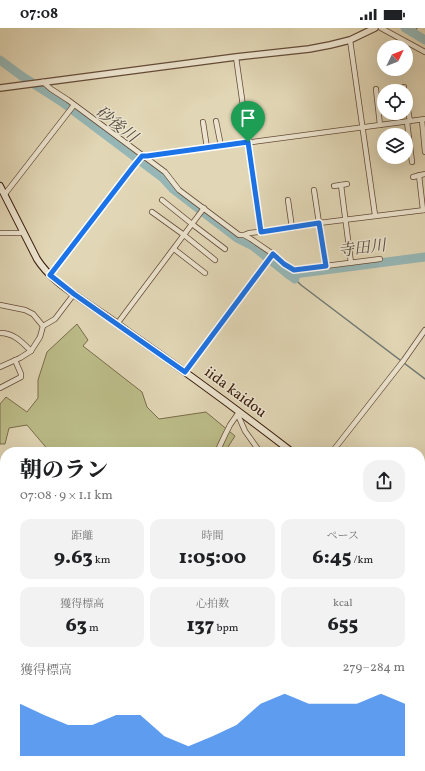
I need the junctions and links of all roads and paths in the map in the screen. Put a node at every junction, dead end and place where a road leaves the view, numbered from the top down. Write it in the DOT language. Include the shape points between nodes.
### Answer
graph roads {
  1 [pos="376,28"];
  2 [pos="381,28"];
  3 [pos="350,40"];
  4 [pos="425,52"];
  5 [pos="236,57"];
  6 [pos="41,83"];
  7 [pos="0,88"];
  8 [pos="376,89"];
  9 [pos="73,106"];
  10 [pos="423,120"];
  11 [pos="216,121"];
  12 [pos="408,121"];
  13 [pos="203,122"];
  14 [pos="380,125"];
  15 [pos="362,127"];
  16 [pos="409,128"];
  17 [pos="248,142"];
  18 [pos="221,146"];
  19 [pos="207,148"];
  20 [pos="425,152"];
  21 [pos="142,156"];
  22 [pos="425,174"];
  23 [pos="419,175"];
  24 [pos="413,177"];
  25 [pos="347,184"];
  26 [pos="341,185"];
  27 [pos="0,186"];
  28 [pos="334,186"];
  29 [pos="314,190"];
  30 [pos="5,194"];
  31 [pos="162,200"];
  32 [pos="288,200"];
  33 [pos="204,209"];
  34 [pos="424,210"];
  35 [pos="152,212"];
  36 [pos="375,216"];
  37 [pos="345,220"];
  38 [pos="319,223"];
  39 [pos="192,224"];
  40 [pos="292,228"];
  41 [pos="261,232"];
  42 [pos="0,233"];
  43 [pos="24,233"];
  44 [pos="244,235"];
  45 [pos="184,236"];
  46 [pos="174,249"];
  47 [pos="225,249"];
  48 [pos="272,256"];
  49 [pos="380,259"];
  50 [pos="215,260"];
  51 [pos="351,263"];
  52 [pos="326,266"];
  53 [pos="205,273"];
  54 [pos="50,275"];
  55 [pos="74,294"];
  56 [pos="0,305"];
  57 [pos="117,324"];
  58 [pos="43,326"];
  59 [pos="425,330"];
  60 [pos="0,333"];
  61 [pos="31,352"];
  62 [pos="15,360"];
  63 [pos="0,367"];
  64 [pos="185,372"];
  65 [pos="0,388"];
  66 [pos="238,414"];
  67 [pos="219,447"];
  68 [pos="256,447"];
  69 [pos="285,447"];
  70 [pos="336,447"];
  1 -- 3 [label="street"];
  2 -- 4 [label="street"];
  3 -- 5 [label="street"];
  3 -- 15 [label="street"];
  5 -- 6 [label="street"];
  5 -- 17 [label="street"];
  6 -- 7 [label="street"];
  6 -- 9 [label="street"];
  8 -- 14 [label="street"];
  9 -- 21 [label="street"];
  9 -- 30 [label="street"];
  10 -- 12 [label="street"];
  10 -- 20 [label="street"];
  11 -- 18 [label="street"];
  12 -- 14 [label="street"];
  12 -- 16 [label="street"];
  13 -- 19 [label="street"];
  14 -- 15 [label="street"];
  15 -- 17 [label="street"];
  15 -- 36 [label="street"];
  17 -- 18 [label="street"];
  17 -- 41 [label="street"];
  18 -- 19 [label="street"];
  19 -- 21 [label="street"];
  21 -- 33 [label="street" via="165,172 179,190"];
  21 -- 54 [label="street"];
  22 -- 23 [label="street"];
  23 -- 24 [label="street"];
  23 -- 34 [label="street"];
  25 -- 26 [label="street"];
  26 -- 28 [label="street"];
  26 -- 37 [label="street"];
  27 -- 30 [label="main road, iida kaidou"];
  29 -- 38 [label="street"];
  30 -- 43 [label="main road, iida kaidou"];
  31 -- 39 [label="street"];
  32 -- 40 [label="street"];
  33 -- 39 [label="street"];
  33 -- 44 [label="street"];
  34 -- 36 [label="street"];
  35 -- 45 [label="street"];
  36 -- 37 [label="street"];
  37 -- 38 [label="street"];
  37 -- 51 [label="street"];
  38 -- 40 [label="street"];
  38 -- 52 [label="street"];
  39 -- 45 [label="street"];
  39 -- 47 [label="street"];
  40 -- 41 [label="street"];
  41 -- 44 [label="street"];
  42 -- 43 [label="street"];
  43 -- 54 [label="main road, iida kaidou" via="41,266"];
  44 -- 48 [label="street"];
  45 -- 46 [label="street"];
  45 -- 50 [label="street"];
  46 -- 53 [label="street"];
  46 -- 57 [label="street"];
  48 -- 52 [label="street" via="294,270"];
  48 -- 64 [label="street"];
  49 -- 51 [label="street"];
  51 -- 52 [label="street"];
  54 -- 55 [label="main road, iida kaidou"];
  55 -- 57 [label="main road, iida kaidou"];
  55 -- 58 [label="street" via="55,319"];
  56 -- 58 [label="street" via="25,310 33,314"];
  57 -- 64 [label="main road, iida kaidou"];
  58 -- 61 [label="street"];
  59 -- 70 [label="street"];
  60 -- 61 [label="street" via="14,337"];
  61 -- 62 [label="street"];
  62 -- 63 [label="street"];
  62 -- 65 [label="street" via="21,377"];
  64 -- 66 [label="main road, iida kaidou"];
  66 -- 67 [label="street"];
  66 -- 68 [label="street" via="245,431"];
  66 -- 69 [label="main road, iida kaidou"];
}
